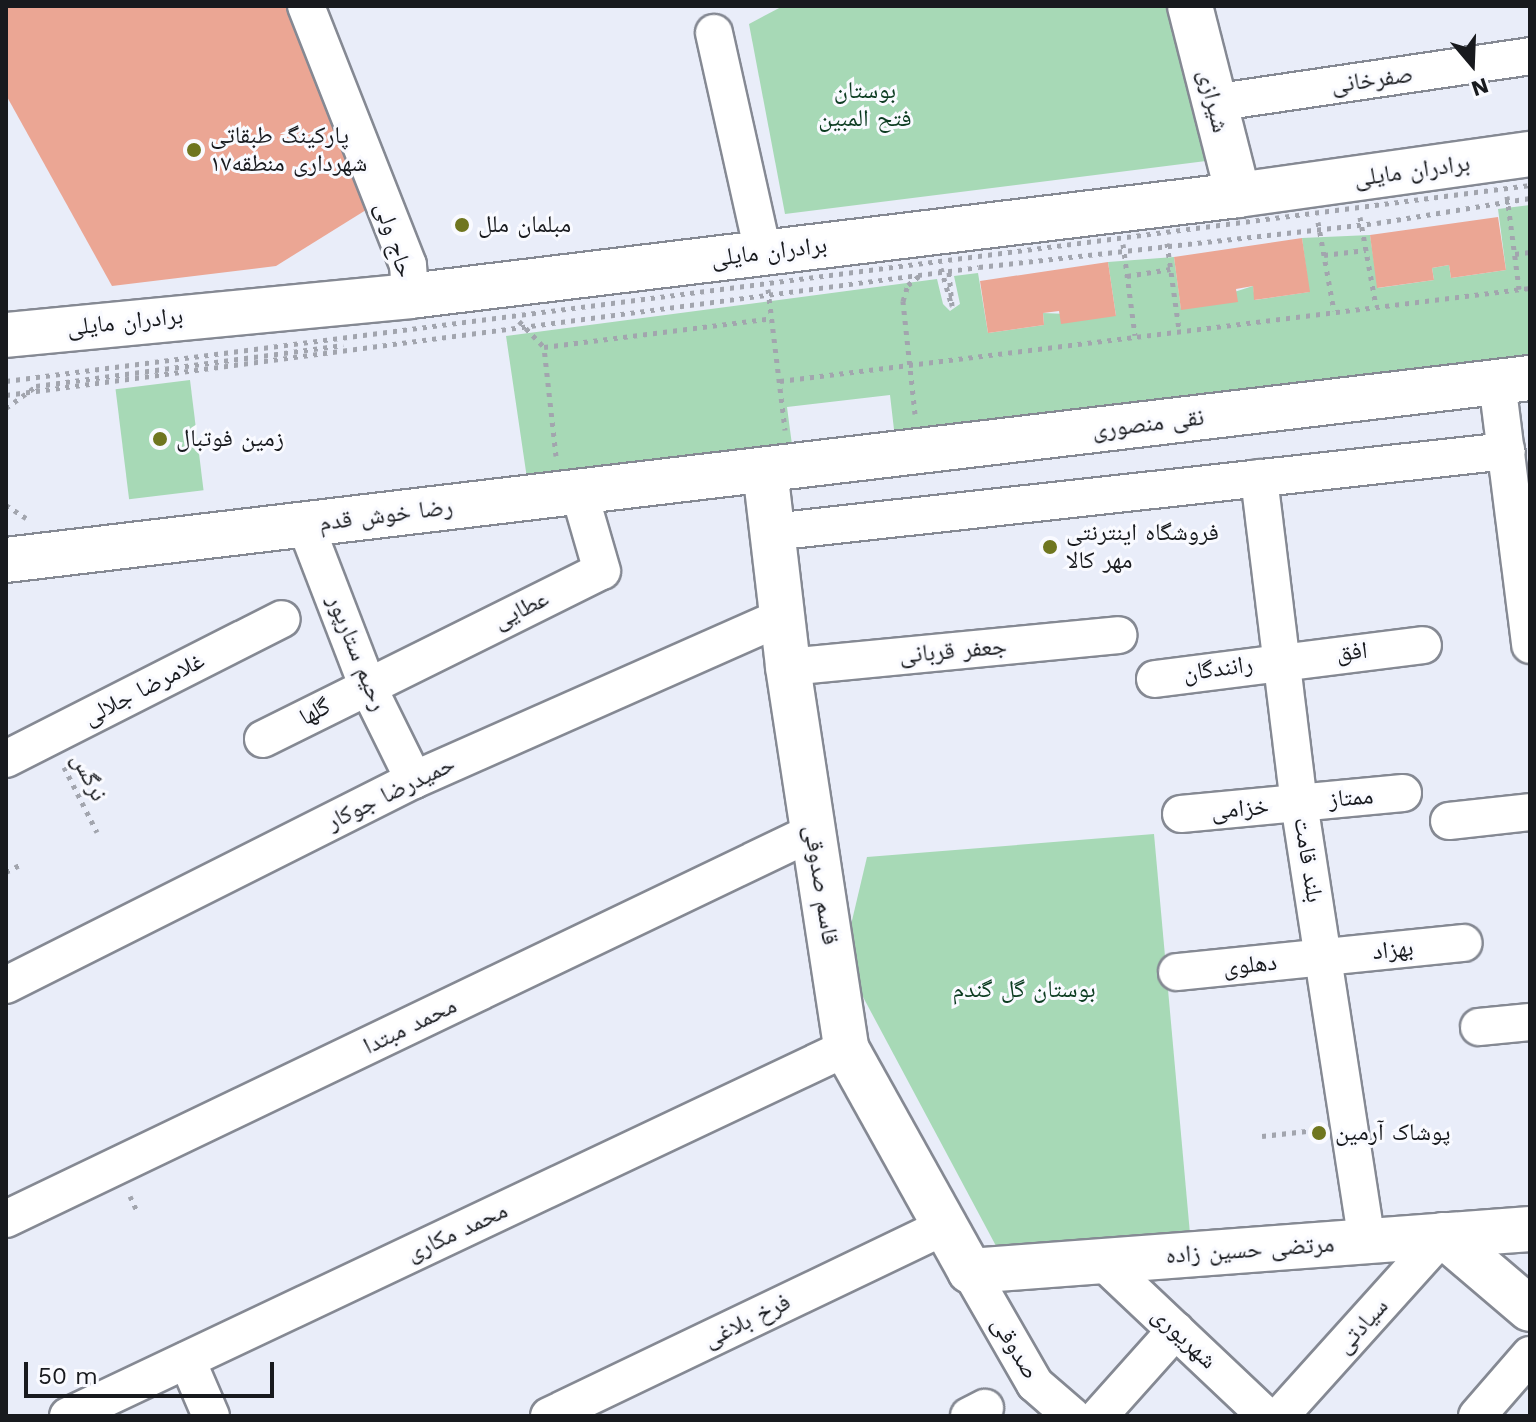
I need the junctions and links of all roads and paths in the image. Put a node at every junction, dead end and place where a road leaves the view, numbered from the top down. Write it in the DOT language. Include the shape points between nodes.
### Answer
graph roads {
  1 [pos="306,6"];
  2 [pos="1190,6"];
  3 [pos="714,33"];
  4 [pos="1530,56"];
  5 [pos="1213,103"];
  6 [pos="1530,154"];
  7 [pos="1530,185"];
  8 [pos="1238,195"];
  9 [pos="1507,196"];
  10 [pos="1530,196"];
  11 [pos="1360,214"];
  12 [pos="1318,219"];
  13 [pos="1166,238"];
  14 [pos="1123,243"];
  15 [pos="1366,250"];
  16 [pos="763,252"];
  17 [pos="1530,252"];
  18 [pos="1515,254"];
  19 [pos="1324,255"];
  20 [pos="941,267"];
  21 [pos="1170,269"];
  22 [pos="949,271"];
  23 [pos="1127,276"];
  24 [pos="1530,288"];
  25 [pos="1519,289"];
  26 [pos="410,296"];
  27 [pos="1376,306"];
  28 [pos="1334,311"];
  29 [pos="772,318"];
  30 [pos="56,329"];
  31 [pos="1179,330"];
  32 [pos="6,335"];
  33 [pos="1135,335"];
  34 [pos="6,344"];
  35 [pos="544,347"];
  36 [pos="909,364"];
  37 [pos="1514,380"];
  38 [pos="6,381"];
  39 [pos="780,381"];
  40 [pos="6,395"];
  41 [pos="6,408"];
  42 [pos="919,451"];
  43 [pos="1507,451"];
  44 [pos="778,468"];
  45 [pos="1259,478"];
  46 [pos="570,493"];
  47 [pos="305,524"];
  48 [pos="772,532"];
  49 [pos="6,539"];
  50 [pos="67,553"];
  51 [pos="6,560"];
  52 [pos="782,617"];
  53 [pos="282,619"];
  54 [pos="1118,635"];
  55 [pos="1423,645"];
  56 [pos="1530,645"];
  57 [pos="1281,660"];
  58 [pos="788,667"];
  59 [pos="1155,679"];
  60 [pos="367,685"];
  61 [pos="49,737"];
  62 [pos="263,739"];
  63 [pos="6,759"];
  64 [pos="414,780"];
  65 [pos="1403,793"];
  66 [pos="1299,803"];
  67 [pos="1530,812"];
  68 [pos="1181,814"];
  69 [pos="1449,821"];
  70 [pos="97,832"];
  71 [pos="813,832"];
  72 [pos="22,864"];
  73 [pos="6,872"];
  74 [pos="1464,943"];
  75 [pos="1323,957"];
  76 [pos="1177,972"];
  77 [pos="6,985"];
  78 [pos="1530,1022"];
  79 [pos="1479,1027"];
  80 [pos="846,1048"];
  81 [pos="1347,1126"];
  82 [pos="1262,1136"];
  83 [pos="6,1219"];
  84 [pos="945,1226"];
  85 [pos="1530,1229"];
  86 [pos="1443,1235"];
  87 [pos="1367,1241"];
  88 [pos="1102,1261"];
  89 [pos="970,1271"];
  90 [pos="1530,1309"];
  91 [pos="1176,1330"];
  92 [pos="1530,1355"];
  93 [pos="187,1360"];
  94 [pos="68,1416"];
  95 [pos="211,1416"];
  96 [pos="549,1416"];
  97 [pos="1072,1416"];
  98 [pos="1099,1416"];
  99 [pos="1266,1416"];
  100 [pos="1280,1416"];
  101 [pos="1477,1416"];
  1 -- 26 [label="street, حاج ولی" via="408,265"];
  2 -- 5 [label="street, شیرازی"];
  3 -- 16 [label="street"];
  4 -- 5 [label="street, صفرخانی"];
  5 -- 8 [label="street, شیرازی"];
  6 -- 8 [label="street, برادران مایلی"];
  7 -- 38 [label="path, bridge"];
  8 -- 16 [label="street, برادران مایلی"];
  9 -- 10 [label="path"];
  9 -- 11 [label="path"];
  9 -- 18 [label="path"];
  10 -- 22 [label="path, bridge" via="1377,223"];
  11 -- 12 [label="path"];
  11 -- 15 [label="path"];
  12 -- 13 [label="path"];
  12 -- 19 [label="path"];
  13 -- 14 [label="path"];
  13 -- 21 [label="path"];
  14 -- 20 [label="path"];
  14 -- 23 [label="path"];
  15 -- 19 [label="path"];
  15 -- 27 [label="path"];
  16 -- 26 [label="street, برادران مایلی"];
  16 -- 29 [label="path"];
  17 -- 18 [label="path"];
  18 -- 25 [label="path"];
  19 -- 28 [label="path"];
  20 -- 22 [label="path" via="952,306"];
  20 -- 36 [label="path" via="908,285 903,301"];
  21 -- 23 [label="path"];
  21 -- 31 [label="path"];
  22 -- 40 [label="path, bridge"];
  23 -- 33 [label="path"];
  24 -- 25 [label="path"];
  25 -- 27 [label="path"];
  26 -- 30 [label="street, برادران مایلی"];
  27 -- 28 [label="path"];
  28 -- 31 [label="path"];
  29 -- 35 [label="path"];
  29 -- 39 [label="path"];
  30 -- 32 [label="street, برادران مایلی"];
  30 -- 34 [label="street"];
  31 -- 33 [label="path"];
  33 -- 36 [label="path"];
  35 -- 41 [label="path" via="520,321 36,386"];
  35 -- 46 [label="path"];
  36 -- 39 [label="path"];
  36 -- 42 [label="path"];
  37 -- 42 [label="street, نقی منصوری"];
  37 -- 43 [label="street"];
  39 -- 44 [label="path"];
  42 -- 44 [label="street, نقی منصوری"];
  43 -- 45 [label="street"];
  43 -- 56 [label="street"];
  44 -- 46 [label="street, رضا خوش قدم"];
  44 -- 48 [label="street, قاسم صدوقی"];
  45 -- 48 [label="street"];
  45 -- 57 [label="street, بلند قامت"];
  46 -- 47 [label="street, رضا خوش قدم"];
  46 -- 60 [label="street, عطایی" via="602,571"];
  47 -- 50 [label="street, رضا خوش قدم"];
  47 -- 60 [label="street, رحیم ستارپور"];
  48 -- 52 [label="street, قاسم صدوقی"];
  49 -- 50 [label="street" via="26,548"];
  50 -- 51 [label="street, رضا خوش قدم"];
  52 -- 58 [label="street, قاسم صدوقی"];
  52 -- 64 [label="street, حمیدرضا جوکار"];
  53 -- 61 [label="street, غلامرضا جلالی"];
  54 -- 58 [label="street, جعفر قربانی"];
  55 -- 57 [label="street, افق"];
  57 -- 59 [label="street, رانندگان"];
  57 -- 66 [label="street, بلند قامت"];
  58 -- 71 [label="street, قاسم صدوقی"];
  60 -- 62 [label="street, گلها"];
  60 -- 64 [label="street, رحیم ستارپور"];
  61 -- 63 [label="street, غلامرضا جلالی"];
  61 -- 70 [label="path, نرگس"];
  64 -- 77 [label="street, حمیدرضا جوکار"];
  65 -- 66 [label="street, ممتاز"];
  66 -- 68 [label="street, خزامی"];
  66 -- 75 [label="street, بلند قامت"];
  67 -- 69 [label="street"];
  71 -- 80 [label="street, قاسم صدوقی"];
  71 -- 83 [label="street, محمد مبتدا"];
  72 -- 73 [label="path"];
  74 -- 75 [label="street, بهزاد"];
  75 -- 76 [label="street, دهلوی"];
  75 -- 81 [label="street, بلند قامت"];
  78 -- 79 [label="street"];
  80 -- 84 [label="street, قاسم صدوقی"];
  80 -- 93 [label="street, محمد مکاری"];
  81 -- 82 [label="path"];
  81 -- 87 [label="street, بلند قامت"];
  84 -- 89 [label="street, قاسم صدوقی"];
  84 -- 96 [label="street, فرخ بلاغی"];
  85 -- 86 [label="street, مرتضی حسین زاده"];
  86 -- 87 [label="street, مرتضی حسین زاده"];
  86 -- 90 [label="street"];
  86 -- 100 [label="street, سیادتی"];
  87 -- 88 [label="street, مرتضی حسین زاده"];
  88 -- 89 [label="street, مرتضی حسین زاده"];
  88 -- 91 [label="street, شهریوری"];
  89 -- 97 [label="street, صدوقی" via="1035,1384"];
  91 -- 98 [label="street"];
  91 -- 99 [label="street, شهریوری"];
  92 -- 101 [label="street"];
  93 -- 94 [label="street, محمد مکاری"];
  93 -- 95 [label="street"];
}
